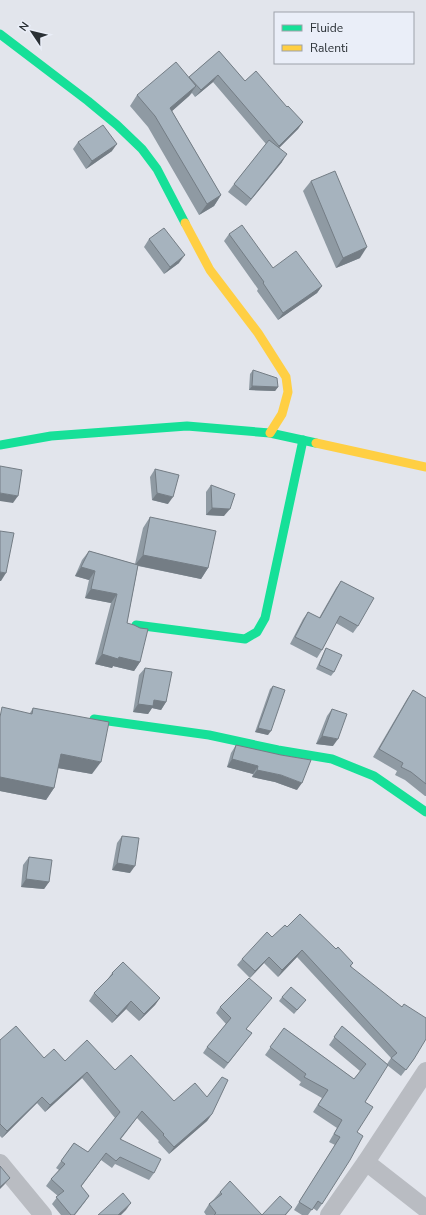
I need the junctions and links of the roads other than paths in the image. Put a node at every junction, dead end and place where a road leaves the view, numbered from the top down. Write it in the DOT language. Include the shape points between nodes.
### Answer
graph roads {
  1 [pos="0,34"];
  2 [pos="270,433"];
  3 [pos="303,440"];
  4 [pos="0,446"];
  5 [pos="426,467"];
  6 [pos="136,625"];
  7 [pos="94,718"];
  8 [pos="426,812"];
  9 [pos="426,1070"];
  10 [pos="366,1162"];
  11 [pos="0,1163"];
  12 [pos="426,1209"];
  13 [pos="43,1215"];
  14 [pos="329,1215"];
  1 -- 2 [label="street" via="117,125 157,169 210,270 258,333 286,377 288,392 282,414"];
  2 -- 3 [label="street"];
  2 -- 4 [label="street" via="187,426 50,436"];
  3 -- 5 [label="street"];
  3 -- 6 [label="street" via="265,618 257,632 245,639"];
  7 -- 8 [label="street" via="209,734 332,759 374,776"];
  9 -- 10 [label="street"];
  10 -- 12 [label="street"];
  10 -- 14 [label="street"];
  11 -- 13 [label="street"];
}
